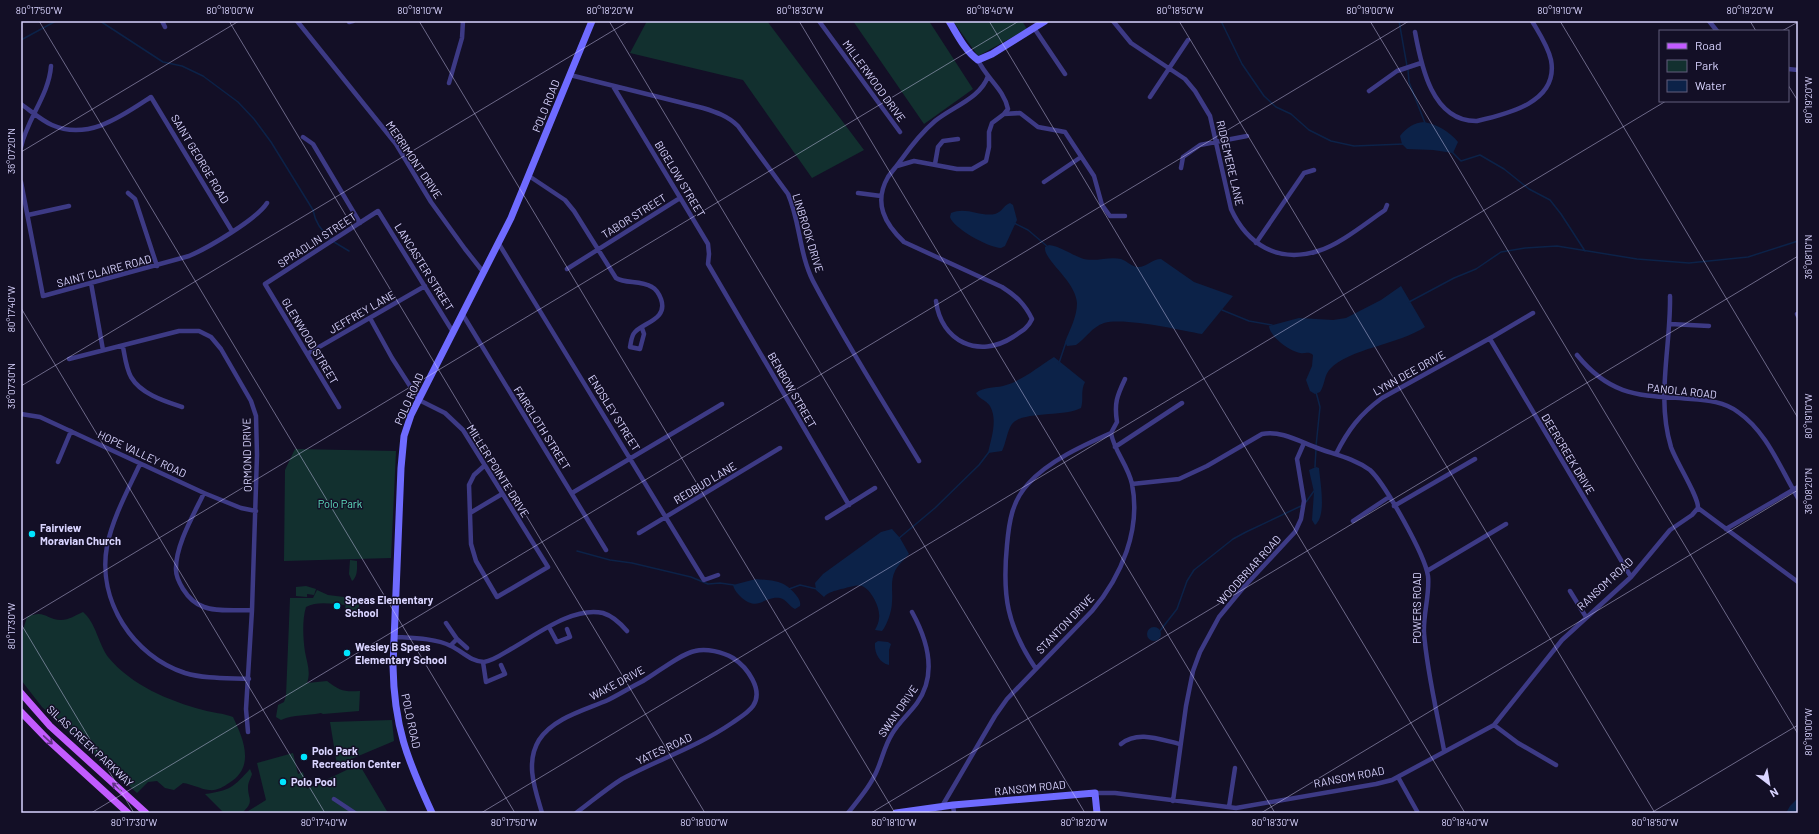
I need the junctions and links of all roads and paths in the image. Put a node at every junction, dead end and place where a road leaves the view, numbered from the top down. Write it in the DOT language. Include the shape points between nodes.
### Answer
graph roads {
  1 [pos="162,21"];
  2 [pos="297,21"];
  3 [pos="353,21"];
  4 [pos="464,21"];
  5 [pos="592,21"];
  6 [pos="820,21"];
  7 [pos="949,21"];
  8 [pos="1045,21"];
  9 [pos="1113,21"];
  10 [pos="1532,21"];
  11 [pos="1709,21"];
  12 [pos="349,22"];
  13 [pos="166,27"];
  14 [pos="1034,28"];
  15 [pos="1716,30"];
  16 [pos="1415,32"];
  17 [pos="1188,40"];
  18 [pos="978,60"];
  19 [pos="1421,63"];
  20 [pos="51,66"];
  21 [pos="1170,69"];
  22 [pos="1065,74"];
  23 [pos="570,75"];
  24 [pos="988,76"];
  25 [pos="449,83"];
  26 [pos="613,86"];
  27 [pos="1369,91"];
  28 [pos="1150,98"];
  29 [pos="21,104"];
  30 [pos="34,113"];
  31 [pos="1004,114"];
  32 [pos="900,132"];
  33 [pos="1247,136"];
  34 [pos="304,137"];
  35 [pos="958,139"];
  36 [pos="1216,142"];
  37 [pos="21,147"];
  38 [pos="1082,157"];
  39 [pos="935,164"];
  40 [pos="898,166"];
  41 [pos="1182,168"];
  42 [pos="1314,170"];
  43 [pos="529,176"];
  44 [pos="21,182"];
  45 [pos="1044,182"];
  46 [pos="128,193"];
  47 [pos="858,193"];
  48 [pos="882,196"];
  49 [pos="680,198"];
  50 [pos="267,203"];
  51 [pos="1387,205"];
  52 [pos="69,206"];
  53 [pos="378,211"];
  54 [pos="28,215"];
  55 [pos="1125,216"];
  56 [pos="360,223"];
  57 [pos="232,231"];
  58 [pos="1256,243"];
  59 [pos="499,244"];
  60 [pos="597,250"];
  61 [pos="157,266"];
  62 [pos="567,269"];
  63 [pos="484,273"];
  64 [pos="91,284"];
  65 [pos="266,284"];
  66 [pos="720,285"];
  67 [pos="425,286"];
  68 [pos="1670,296"];
  69 [pos="936,302"];
  70 [pos="1533,313"];
  71 [pos="463,315"];
  72 [pos="370,318"];
  73 [pos="1670,324"];
  74 [pos="1709,326"];
  75 [pos="642,328"];
  76 [pos="454,332"];
  77 [pos="1490,339"];
  78 [pos="123,347"];
  79 [pos="103,350"];
  80 [pos="307,354"];
  81 [pos="1577,355"];
  82 [pos="69,359"];
  83 [pos="1125,379"];
  84 [pos="1664,397"];
  85 [pos="419,400"];
  86 [pos="1182,403"];
  87 [pos="722,404"];
  88 [pos="182,407"];
  89 [pos="339,407"];
  90 [pos="21,414"];
  91 [pos="71,431"];
  92 [pos="1111,433"];
  93 [pos="1304,443"];
  94 [pos="1115,447"];
  95 [pos="780,448"];
  96 [pos="1336,454"];
  97 [pos="631,458"];
  98 [pos="1475,459"];
  99 [pos="919,461"];
  100 [pos="58,462"];
  101 [pos="140,464"];
  102 [pos="484,466"];
  103 [pos="1132,484"];
  104 [pos="1798,487"];
  105 [pos="875,488"];
  106 [pos="1793,490"];
  107 [pos="204,493"];
  108 [pos="572,493"];
  109 [pos="502,494"];
  110 [pos="1389,497"];
  111 [pos="1798,498"];
  112 [pos="849,505"];
  113 [pos="1394,506"];
  114 [pos="1698,506"];
  115 [pos="256,511"];
  116 [pos="470,513"];
  117 [pos="667,517"];
  118 [pos="827,518"];
  119 [pos="1353,522"];
  120 [pos="1506,524"];
  121 [pos="1726,528"];
  122 [pos="639,533"];
  123 [pos="606,550"];
  124 [pos="1426,571"];
  125 [pos="718,575"];
  126 [pos="1631,577"];
  127 [pos="1798,582"];
  128 [pos="1570,591"];
  129 [pos="252,610"];
  130 [pos="912,612"];
  131 [pos="1586,617"];
  132 [pos="446,624"];
  133 [pos="549,627"];
  134 [pos="567,629"];
  135 [pos="627,631"];
  136 [pos="394,637"];
  137 [pos="457,639"];
  138 [pos="451,645"];
  139 [pos="467,648"];
  140 [pos="483,662"];
  141 [pos="501,665"];
  142 [pos="1036,669"];
  143 [pos="249,679"];
  144 [pos="21,693"];
  145 [pos="756,698"];
  146 [pos="21,712"];
  147 [pos="1494,725"];
  148 [pos="248,732"];
  149 [pos="1121,744"];
  150 [pos="1180,744"];
  151 [pos="1444,750"];
  152 [pos="1556,765"];
  153 [pos="1236,768"];
  154 [pos="1398,777"];
  155 [pos="1095,793"];
  156 [pos="334,799"];
  157 [pos="1172,801"];
  158 [pos="941,808"];
  159 [pos="1229,808"];
  160 [pos="953,809"];
  161 [pos="128,813"];
  162 [pos="146,813"];
  163 [pos="355,813"];
  164 [pos="432,813"];
  165 [pos="542,813"];
  166 [pos="576,813"];
  167 [pos="848,813"];
  168 [pos="896,813"];
  169 [pos="1097,813"];
  170 [pos="1418,813"];
  1 -- 13 [label="street"];
  2 -- 63 [label="street, MERRIMONT DRIVE" via="396,144 431,202"];
  3 -- 12 [label="street"];
  4 -- 25 [label="street" via="462,38"];
  5 -- 23 [label="main road, POLO ROAD"];
  6 -- 32 [label="street, MILLERWOOD DRIVE"];
  7 -- 18 [label="main road" via="972,56"];
  8 -- 14 [label="main road"];
  9 -- 21 [label="street, RIDGEMERE LANE" via="1131,43"];
  10 -- 19 [label="street" via="1549,52 1552,70 1546,89 1528,105 1477,120 1454,115 1433,92"];
  11 -- 15 [label="street"];
  14 -- 18 [label="main road"];
  14 -- 22 [label="street"];
  16 -- 19 [label="street"];
  17 -- 21 [label="street"];
  18 -- 24 [label="street"];
  19 -- 27 [label="street" via="1397,70"];
  20 -- 30 [label="street" via="50,79"];
  21 -- 28 [label="street"];
  21 -- 36 [label="street, RIDGEMERE LANE" via="1184,79 1204,105 1210,116"];
  23 -- 26 [label="street, LINBROOK DRIVE"];
  23 -- 43 [label="main road, POLO ROAD"];
  24 -- 31 [label="street" via="1006,101 1008,109"];
  24 -- 40 [label="street" via="983,88 923,132"];
  26 -- 49 [label="street, BIGELOW STREET"];
  26 -- 99 [label="street, LINBROOK DRIVE" via="702,108 720,114 738,126 788,194 806,264 813,280 857,360"];
  29 -- 30 [label="street"];
  30 -- 37 [label="street"];
  30 -- 57 [label="street, SAINT GEORGE ROAD" via="56,126 92,129 111,122 152,97"];
  31 -- 38 [label="street" via="1020,114 1038,127 1065,132"];
  31 -- 39 [label="street" via="992,123 986,161 972,169"];
  33 -- 36 [label="street"];
  34 -- 56 [label="street" via="312,144"];
  35 -- 39 [label="street" via="943,141 938,147"];
  36 -- 41 [label="street" via="1200,145 1191,150 1183,157"];
  36 -- 58 [label="street, RIDGEMERE LANE" via="1231,209 1238,222"];
  38 -- 45 [label="street"];
  38 -- 55 [label="street" via="1094,176 1102,205 1110,216"];
  39 -- 40 [label="street" via="914,161"];
  40 -- 48 [label="street" via="888,178"];
  42 -- 58 [label="street" via="1304,174"];
  43 -- 59 [label="main road, POLO ROAD"];
  43 -- 60 [label="street, TABOR STREET" via="565,200"];
  44 -- 54 [label="street, SAINT CLAIRE ROAD"];
  46 -- 61 [label="street" via="135,200"];
  47 -- 48 [label="street"];
  48 -- 69 [label="street" via="884,217 904,242 1002,287 1027,307 1032,319 1028,328 1006,342 992,347 976,347 961,342 949,332 940,321"];
  49 -- 60 [label="street, TABOR STREET"];
  49 -- 66 [label="street, BIGELOW STREET" via="708,244 708,264"];
  50 -- 57 [label="street, SAINT CLAIRE ROAD" via="263,210"];
  51 -- 58 [label="street, RIDGEMERE LANE" via="1386,210 1332,245 1318,251 1298,255 1281,254"];
  52 -- 54 [label="street"];
  53 -- 56 [label="street, SPRADLIN STREET"];
  53 -- 67 [label="street, LANCASTER STREET"];
  54 -- 64 [label="street, SAINT CLAIRE ROAD" via="43,296"];
  56 -- 65 [label="street, SPRADLIN STREET"];
  57 -- 61 [label="street, SAINT CLAIRE ROAD" via="203,250"];
  59 -- 63 [label="main road, POLO ROAD"];
  59 -- 97 [label="street, ENDSLEY STREET"];
  60 -- 62 [label="street, TABOR STREET"];
  60 -- 75 [label="street" via="616,278 643,283 658,292 662,302 660,313 655,320"];
  61 -- 64 [label="street, SAINT CLAIRE ROAD"];
  63 -- 71 [label="main road, POLO ROAD"];
  64 -- 79 [label="street"];
  65 -- 80 [label="street, GLENWOOD STREET"];
  66 -- 112 [label="street, BENBOW STREET"];
  67 -- 72 [label="street, JEFFREY LANE"];
  67 -- 76 [label="street, LANCASTER STREET"];
  68 -- 73 [label="street"];
  70 -- 77 [label="street, LYNN DEE DRIVE"];
  71 -- 76 [label="main road, POLO ROAD"];
  71 -- 108 [label="street, FAIRCLOTH STREET"];
  72 -- 80 [label="street, JEFFREY LANE"];
  72 -- 85 [label="street"];
  73 -- 74 [label="street"];
  73 -- 84 [label="street"];
  75 -- 75 [label="street" via="644,334 640,349 630,347 633,334"];
  76 -- 85 [label="main road, POLO ROAD"];
  77 -- 96 [label="street, LYNN DEE DRIVE" via="1369,407 1350,429"];
  77 -- 126 [label="street, DEERCREEK DRIVE"];
  78 -- 79 [label="street, ORMOND DRIVE"];
  78 -- 88 [label="street" via="129,372 135,382 156,397"];
  78 -- 115 [label="street, ORMOND DRIVE" via="187,330 202,332 216,343 241,384 256,416"];
  79 -- 82 [label="street, ORMOND DRIVE"];
  80 -- 89 [label="street, GLENWOOD STREET"];
  81 -- 84 [label="street, PANOLA ROAD" via="1610,385 1628,393"];
  83 -- 92 [label="street" via="1117,396 1117,422"];
  84 -- 106 [label="street, PANOLA ROAD" via="1720,403 1736,410 1760,432"];
  84 -- 114 [label="street" via="1671,446"];
  85 -- 102 [label="street, MILLER POINTE DRIVE" via="445,413 460,426"];
  85 -- 136 [label="main road, POLO ROAD" via="409,420 402,448"];
  86 -- 94 [label="street"];
  87 -- 97 [label="street"];
  90 -- 91 [label="street, HOPE VALLEY ROAD" via="40,417"];
  91 -- 100 [label="street"];
  91 -- 101 [label="street, HOPE VALLEY ROAD"];
  92 -- 94 [label="street, STANTON DRIVE"];
  92 -- 142 [label="street" via="1066,455 1044,470 1019,495 1012,510 1005,561 1006,599 1018,637"];
  93 -- 96 [label="street"];
  93 -- 103 [label="street" via="1276,433 1262,434 1207,466 1179,478"];
  93 -- 150 [label="street, WOODBRIAR ROAD" via="1297,459 1304,501 1301,519 1295,532 1243,588 1208,634 1193,671"];
  94 -- 103 [label="street, STANTON DRIVE"];
  95 -- 117 [label="street, REDBUD LANE"];
  96 -- 110 [label="street, POWERS ROAD" via="1371,471"];
  97 -- 108 [label="street"];
  97 -- 117 [label="street, ENDSLEY STREET"];
  98 -- 113 [label="street"];
  101 -- 107 [label="street, HOPE VALLEY ROAD"];
  101 -- 143 [label="street" via="119,509 107,547 107,578 116,613 135,641 172,668 204,677"];
  102 -- 109 [label="street, MILLER POINTE DRIVE"];
  102 -- 116 [label="street" via="470,481"];
  103 -- 142 [label="street, STANTON DRIVE" via="1135,503 1134,524 1114,581 1092,611"];
  104 -- 106 [label="street"];
  105 -- 112 [label="street"];
  106 -- 111 [label="street, PANOLA ROAD"];
  106 -- 121 [label="street"];
  107 -- 115 [label="street, HOPE VALLEY ROAD" via="241,508"];
  107 -- 129 [label="street" via="178,555 178,578 189,597 204,607 218,610"];
  108 -- 123 [label="street, FAIRCLOTH STREET"];
  109 -- 116 [label="street"];
  109 -- 116 [label="street, MILLER POINTE DRIVE" via="548,567 497,597 473,554"];
  110 -- 113 [label="street, POWERS ROAD"];
  110 -- 119 [label="street"];
  112 -- 118 [label="street"];
  113 -- 124 [label="street, POWERS ROAD" via="1425,562"];
  114 -- 121 [label="street"];
  114 -- 126 [label="street, RANSOM ROAD" via="1692,514 1670,530"];
  115 -- 129 [label="street, ORMOND DRIVE"];
  117 -- 122 [label="street, REDBUD LANE"];
  117 -- 125 [label="street, ENDSLEY STREET" via="704,580"];
  120 -- 124 [label="street"];
  121 -- 127 [label="street"];
  124 -- 151 [label="street, POWERS ROAD" via="1428,578 1424,632"];
  126 -- 131 [label="street, RANSOM ROAD"];
  128 -- 131 [label="street"];
  129 -- 143 [label="street, ORMOND DRIVE"];
  130 -- 167 [label="street, SWAN DRIVE" via="929,658 926,689 892,733 868,787"];
  131 -- 147 [label="street, RANSOM ROAD" via="1562,640"];
  132 -- 137 [label="street"];
  133 -- 134 [label="street" via="557,642 570,637"];
  133 -- 135 [label="street" via="571,616 603,613 617,620"];
  133 -- 140 [label="street"];
  136 -- 138 [label="street"];
  136 -- 164 [label="main road, POLO ROAD" via="393,684 400,733 413,772"];
  137 -- 138 [label="street"];
  137 -- 139 [label="street"];
  138 -- 140 [label="street" via="468,657"];
  140 -- 141 [label="street" via="486,682 505,674"];
  142 -- 158 [label="street, STANTON DRIVE" via="1007,699 995,716"];
  143 -- 148 [label="street, ORMOND DRIVE" via="246,709"];
  162 -- 144 [label="main road, SILAS CREEK PARKWAY, one-way" via="55,730"];
  145 -- 165 [label="street, WAKE DRIVE" via="757,690 747,670 733,658 713,651 695,651 610,699 568,717 546,730 538,741 533,756 531,772"];
  145 -- 166 [label="street, YATES ROAD" via="753,706 715,735 621,780"];
  146 -- 161 [label="main road, one-way"];
  147 -- 151 [label="street, RANSOM ROAD"];
  147 -- 152 [label="street" via="1518,743"];
  149 -- 150 [label="street" via="1128,738 1140,736"];
  150 -- 157 [label="street, WOODBRIAR ROAD"];
  151 -- 154 [label="street, RANSOM ROAD"];
  153 -- 159 [label="street"];
  154 -- 159 [label="street, RANSOM ROAD" via="1340,791"];
  154 -- 170 [label="street"];
  155 -- 157 [label="street, RANSOM ROAD" via="1116,793"];
  155 -- 160 [label="main road, RANSOM ROAD"];
  155 -- 169 [label="main road"];
  156 -- 163 [label="street"];
  157 -- 159 [label="street, RANSOM ROAD"];
  158 -- 160 [label="main road, RANSOM ROAD"];
  158 -- 168 [label="main road, RANSOM ROAD"];
}
